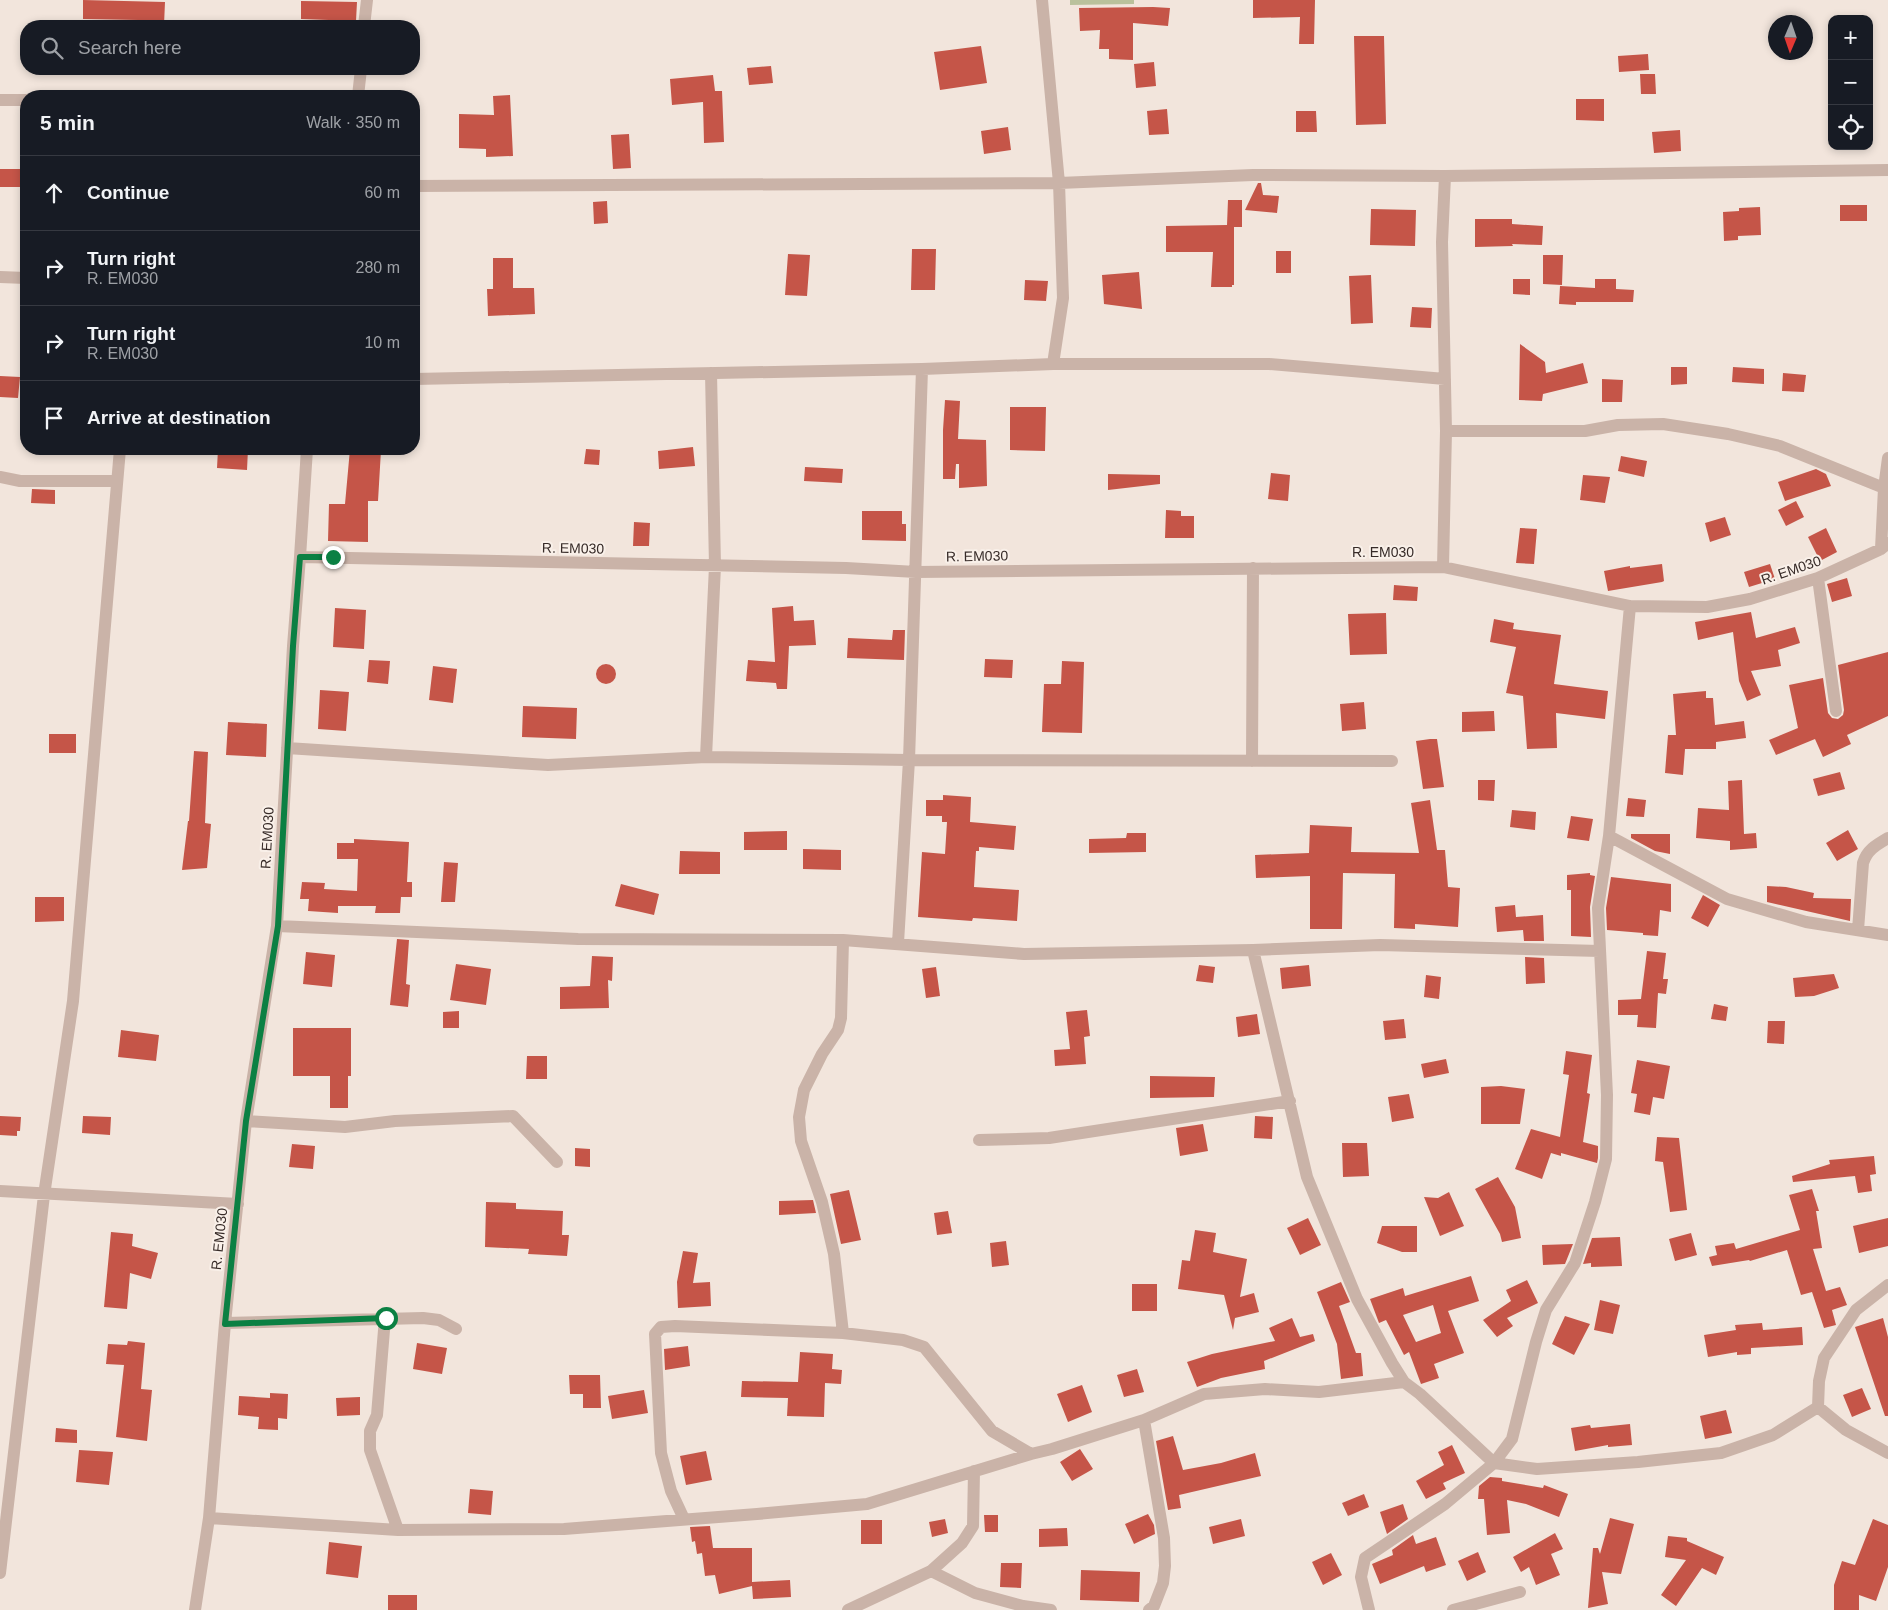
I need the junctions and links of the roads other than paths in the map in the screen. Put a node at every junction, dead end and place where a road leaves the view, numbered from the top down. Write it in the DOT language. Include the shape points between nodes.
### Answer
graph roads {
  1 [pos="367,0"];
  2 [pos="1042,0"];
  3 [pos="365,20"];
  4 [pos="360,75"];
  5 [pos="359,90"];
  6 [pos="0,100"];
  7 [pos="20,100"];
  8 [pos="1888,170"];
  9 [pos="1445,176"];
  10 [pos="1059,183"];
  11 [pos="420,186"];
  12 [pos="0,277"];
  13 [pos="20,278"];
  14 [pos="1054,364"];
  15 [pos="922,369"];
  16 [pos="710,373"];
  17 [pos="1445,378"];
  18 [pos="420,379"];
  19 [pos="1446,431"];
  20 [pos="119,455"];
  21 [pos="307,455"];
  22 [pos="1888,458"];
  23 [pos="0,478"];
  24 [pos="116,481"];
  25 [pos="1884,488"];
  26 [pos="1884,546"];
  27 [pos="300,557"];
  28 [pos="715,566"];
  29 [pos="1443,567"];
  30 [pos="1253,568"];
  31 [pos="916,572"];
  32 [pos="1818,578"];
  33 [pos="1630,606"];
  34 [pos="1836,711"];
  35 [pos="287,748"];
  36 [pos="706,757"];
  37 [pos="909,760"];
  38 [pos="1252,761"];
  39 [pos="1392,761"];
  40 [pos="1609,836"];
  41 [pos="1888,838"];
  42 [pos="278,926"];
  43 [pos="1858,930"];
  44 [pos="1888,935"];
  45 [pos="843,940"];
  46 [pos="898,944"];
  47 [pos="1253,950"];
  48 [pos="1600,951"];
  49 [pos="1290,1101"];
  50 [pos="246,1121"];
  51 [pos="979,1140"];
  52 [pos="556,1162"];
  53 [pos="0,1191"];
  54 [pos="44,1194"];
  55 [pos="238,1204"];
  56 [pos="1888,1284"];
  57 [pos="386,1318"];
  58 [pos="225,1324"];
  59 [pos="456,1329"];
  60 [pos="843,1333"];
  61 [pos="1404,1382"];
  62 [pos="1818,1407"];
  63 [pos="1144,1420"];
  64 [pos="1888,1452"];
  65 [pos="1030,1454"];
  66 [pos="1494,1463"];
  67 [pos="974,1471"];
  68 [pos="209,1518"];
  69 [pos="684,1520"];
  70 [pos="398,1530"];
  71 [pos="931,1571"];
  72 [pos="0,1573"];
  73 [pos="1520,1592"];
  74 [pos="195,1610"];
  75 [pos="848,1610"];
  76 [pos="1051,1610"];
  77 [pos="1149,1610"];
  78 [pos="1369,1610"];
  79 [pos="1453,1610"];
  1 -- 3 [label="street"];
  2 -- 10 [label="street"];
  4 -- 5 [label="street"];
  6 -- 7 [label="street"];
  8 -- 9 [label="street"];
  9 -- 10 [label="street" via="1253,175"];
  9 -- 17 [label="street" via="1442,242"];
  10 -- 11 [label="street"];
  10 -- 14 [label="street" via="1063,298"];
  12 -- 13 [label="street"];
  14 -- 15 [label="street"];
  14 -- 17 [label="street" via="1269,364"];
  15 -- 16 [label="street"];
  15 -- 31 [label="street"];
  16 -- 18 [label="street"];
  16 -- 28 [label="street"];
  17 -- 19 [label="street"];
  19 -- 25 [label="street" via="1585,431 1618,425 1663,424 1780,446"];
  19 -- 29 [label="street"];
  20 -- 24 [label="street"];
  21 -- 27 [label="street"];
  22 -- 25 [label="street"];
  23 -- 24 [label="street"];
  24 -- 54 [label="street" via="73,1001"];
  25 -- 26 [label="street"];
  26 -- 32 [label="street, R. EM030"];
  27 -- 28 [label="street, R. EM030"];
  27 -- 35 [label="street, R. EM030"];
  28 -- 31 [label="street, R. EM030"];
  28 -- 36 [label="street"];
  29 -- 30 [label="street, R. EM030"];
  29 -- 33 [label="street, R. EM030"];
  30 -- 31 [label="street, R. EM030"];
  30 -- 38 [label="street"];
  31 -- 37 [label="street"];
  32 -- 33 [label="street, R. EM030" via="1750,599 1707,607"];
  32 -- 34 [label="street"];
  33 -- 40 [label="street"];
  35 -- 36 [label="street" via="548,766"];
  35 -- 42 [label="street, R. EM030"];
  36 -- 37 [label="street"];
  37 -- 38 [label="street"];
  37 -- 46 [label="street"];
  38 -- 39 [label="street"];
  40 -- 43 [label="street" via="1727,899 1806,922"];
  40 -- 48 [label="street" via="1598,908"];
  41 -- 43 [label="street" via="1866,853"];
  42 -- 45 [label="street" via="578,939"];
  42 -- 50 [label="street, R. EM030"];
  43 -- 44 [label="street"];
  45 -- 46 [label="street"];
  45 -- 60 [label="street" via="840,1024 804,1090 799,1117 801,1141 822,1202 834,1254"];
  46 -- 47 [label="street" via="1024,954"];
  47 -- 48 [label="street" via="1380,945"];
  47 -- 49 [label="street"];
  48 -- 66 [label="street" via="1607,1095 1606,1159 1575,1263 1546,1310 1512,1439"];
  49 -- 51 [label="street" via="1049,1138"];
  49 -- 61 [label="street" via="1307,1177 1357,1299"];
  50 -- 52 [label="street" via="345,1127 513,1116"];
  50 -- 55 [label="street, R. EM030"];
  53 -- 54 [label="street"];
  54 -- 55 [label="street"];
  54 -- 72 [label="street"];
  55 -- 58 [label="street, R. EM030"];
  56 -- 62 [label="street" via="1856,1310 1824,1358 1818,1381"];
  57 -- 58 [label="street"];
  57 -- 59 [label="street" via="439,1320"];
  57 -- 70 [label="street" via="377,1415 370,1432 370,1450"];
  58 -- 68 [label="street, R. EM030"];
  60 -- 65 [label="street" via="903,1340 924,1347 992,1431"];
  60 -- 69 [label="street" via="675,1326 661,1327 655,1334 661,1452 671,1491"];
  61 -- 63 [label="street" via="1319,1392 1265,1389 1204,1394"];
  61 -- 66 [label="street"];
  62 -- 64 [label="street" via="1846,1430"];
  62 -- 66 [label="street" via="1773,1435 1721,1453 1537,1469"];
  63 -- 65 [label="street"];
  63 -- 77 [label="street" via="1164,1538 1165,1566 1163,1583 1154,1606"];
  65 -- 67 [label="street"];
  66 -- 78 [label="street" via="1446,1504 1365,1558 1361,1577"];
  67 -- 69 [label="street" via="867,1504"];
  67 -- 71 [label="street" via="973,1526 962,1543"];
  68 -- 70 [label="street"];
  68 -- 74 [label="street, R. EM030"];
  69 -- 70 [label="street" via="564,1528"];
  71 -- 75 [label="street"];
  71 -- 76 [label="street" via="975,1593"];
  73 -- 79 [label="street"];
}
